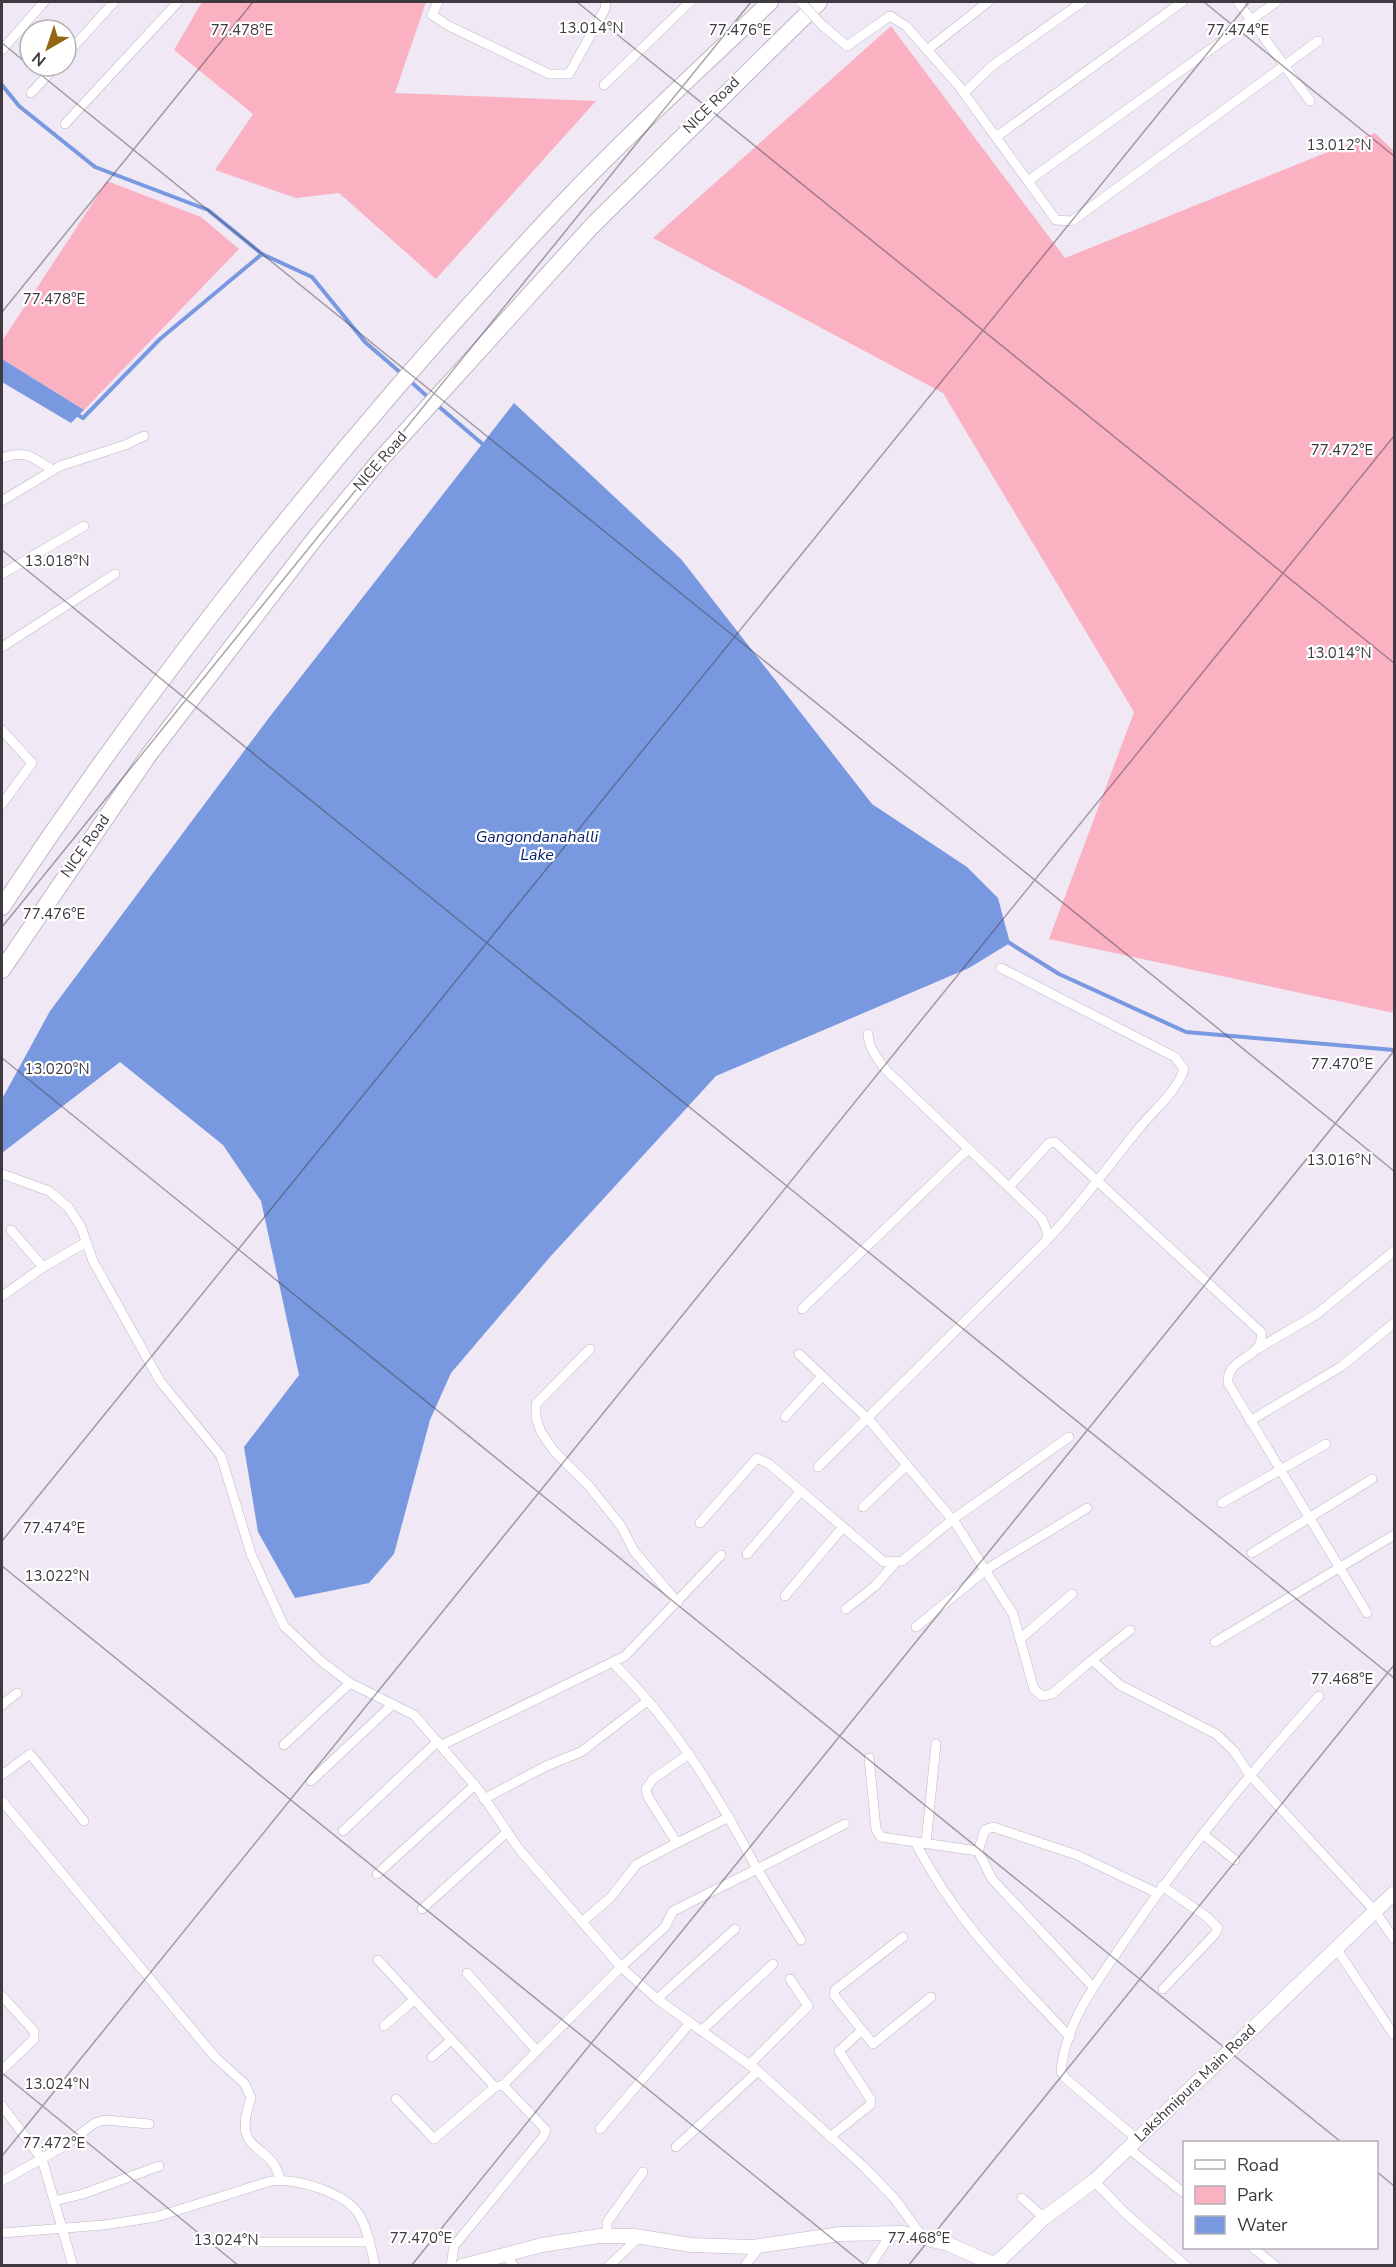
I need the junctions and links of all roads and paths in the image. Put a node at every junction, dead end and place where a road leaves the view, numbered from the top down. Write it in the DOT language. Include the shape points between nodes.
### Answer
graph roads {
  1 [pos="44,2"];
  2 [pos="114,2"];
  3 [pos="178,2"];
  4 [pos="438,2"];
  5 [pos="606,2"];
  6 [pos="690,2"];
  7 [pos="771,2"];
  8 [pos="801,2"];
  9 [pos="819,2"];
  10 [pos="988,2"];
  11 [pos="1082,2"];
  12 [pos="1182,2"];
  13 [pos="1238,2"];
  14 [pos="1276,2"];
  15 [pos="1251,20"];
  16 [pos="1318,41"];
  17 [pos="78,42"];
  18 [pos="2,50"];
  19 [pos="927,50"];
  20 [pos="1284,65"];
  21 [pos="45,78"];
  22 [pos="604,84"];
  23 [pos="31,93"];
  24 [pos="964,93"];
  25 [pos="1310,101"];
  26 [pos="65,124"];
  27 [pos="996,137"];
  28 [pos="1028,181"];
  29 [pos="144,436"];
  30 [pos="2,458"];
  31 [pos="53,470"];
  32 [pos="2,501"];
  33 [pos="84,526"];
  34 [pos="2,574"];
  35 [pos="115,574"];
  36 [pos="2,647"];
  37 [pos="2,730"];
  38 [pos="2,804"];
  39 [pos="2,908"];
  40 [pos="1001,968"];
  41 [pos="2,970"];
  42 [pos="868,1034"];
  43 [pos="968,1149"];
  44 [pos="2,1174"];
  45 [pos="1098,1182"];
  46 [pos="1009,1187"];
  47 [pos="11,1230"];
  48 [pos="1047,1240"];
  49 [pos="85,1243"];
  50 [pos="1395,1251"];
  51 [pos="43,1267"];
  52 [pos="2,1296"];
  53 [pos="802,1309"];
  54 [pos="1395,1323"];
  55 [pos="1259,1348"];
  56 [pos="590,1350"];
  57 [pos="799,1354"];
  58 [pos="822,1376"];
  59 [pos="785,1417"];
  60 [pos="866,1417"];
  61 [pos="1250,1421"];
  62 [pos="1069,1437"];
  63 [pos="1326,1444"];
  64 [pos="907,1465"];
  65 [pos="818,1467"];
  66 [pos="1280,1470"];
  67 [pos="1372,1479"];
  68 [pos="801,1491"];
  69 [pos="1222,1503"];
  70 [pos="863,1508"];
  71 [pos="1087,1508"];
  72 [pos="1309,1518"];
  73 [pos="952,1520"];
  74 [pos="700,1523"];
  75 [pos="843,1527"];
  76 [pos="1395,1535"];
  77 [pos="1252,1552"];
  78 [pos="747,1554"];
  79 [pos="721,1555"];
  80 [pos="895,1563"];
  81 [pos="1339,1568"];
  82 [pos="987,1569"];
  83 [pos="1072,1594"];
  84 [pos="785,1596"];
  85 [pos="678,1603"];
  86 [pos="846,1609"];
  87 [pos="1367,1613"];
  88 [pos="916,1627"];
  89 [pos="1130,1630"];
  90 [pos="1020,1639"];
  91 [pos="1215,1642"];
  92 [pos="1092,1660"];
  93 [pos="613,1663"];
  94 [pos="350,1683"];
  95 [pos="17,1693"];
  96 [pos="1319,1696"];
  97 [pos="647,1701"];
  98 [pos="393,1704"];
  99 [pos="2,1705"];
  100 [pos="440,1743"];
  101 [pos="936,1744"];
  102 [pos="284,1745"];
  103 [pos="689,1754"];
  104 [pos="869,1758"];
  105 [pos="1249,1774"];
  106 [pos="2,1775"];
  107 [pos="311,1781"];
  108 [pos="475,1785"];
  109 [pos="484,1799"];
  110 [pos="2,1802"];
  111 [pos="729,1817"];
  112 [pos="84,1821"];
  113 [pos="845,1824"];
  114 [pos="343,1831"];
  115 [pos="506,1833"];
  116 [pos="1203,1834"];
  117 [pos="915,1842"];
  118 [pos="678,1843"];
  119 [pos="926,1843"];
  120 [pos="978,1851"];
  121 [pos="1235,1860"];
  122 [pos="757,1869"];
  123 [pos="377,1874"];
  124 [pos="1160,1889"];
  125 [pos="1395,1893"];
  126 [pos="422,1909"];
  127 [pos="1375,1911"];
  128 [pos="582,1922"];
  129 [pos="735,1929"];
  130 [pos="903,1937"];
  131 [pos="1395,1939"];
  132 [pos="801,1940"];
  133 [pos="1336,1948"];
  134 [pos="378,1960"];
  135 [pos="773,1964"];
  136 [pos="621,1967"];
  137 [pos="466,1973"];
  138 [pos="790,1979"];
  139 [pos="1093,1987"];
  140 [pos="1162,1989"];
  141 [pos="2,1996"];
  142 [pos="931,1997"];
  143 [pos="657,1999"];
  144 [pos="414,2000"];
  145 [pos="690,2023"];
  146 [pos="384,2026"];
  147 [pos="700,2031"];
  148 [pos="861,2031"];
  149 [pos="1395,2035"];
  150 [pos="1070,2037"];
  151 [pos="451,2040"];
  152 [pos="537,2051"];
  153 [pos="432,2057"];
  154 [pos="749,2065"];
  155 [pos="2,2070"];
  156 [pos="758,2071"];
  157 [pos="499,2086"];
  158 [pos="396,2099"];
  159 [pos="2,2106"];
  160 [pos="149,2124"];
  161 [pos="600,2129"];
  162 [pos="830,2137"];
  163 [pos="1132,2144"];
  164 [pos="676,2147"];
  165 [pos="42,2159"];
  166 [pos="159,2166"];
  167 [pos="643,2172"];
  168 [pos="280,2180"];
  169 [pos="2,2181"];
  170 [pos="1094,2181"];
  171 [pos="1183,2191"];
  172 [pos="1022,2198"];
  173 [pos="54,2201"];
  174 [pos="1044,2218"];
  175 [pos="62,2228"];
  176 [pos="2,2233"];
  177 [pos="888,2233"];
  178 [pos="607,2236"];
  179 [pos="922,2236"];
  180 [pos="639,2237"];
  181 [pos="233,2242"];
  182 [pos="370,2242"];
  183 [pos="760,2246"];
  184 [pos="1256,2249"];
  185 [pos="509,2260"];
  186 [pos="997,2264"];
  187 [pos="73,2265"];
  188 [pos="375,2265"];
  189 [pos="451,2265"];
  190 [pos="462,2265"];
  191 [pos="611,2265"];
  192 [pos="745,2265"];
  193 [pos="870,2265"];
  194 [pos="1186,2265"];
  195 [pos="1276,2265"];
  1 -- 18 [label="street"];
  2 -- 17 [label="street"];
  3 -- 26 [label="street"];
  4 -- 5 [label="street" via="432,15 549,74 569,74"];
  6 -- 22 [label="street"];
  7 -- 39 [label="highway" via="562,204 406,378 200,630 120,737"];
  8 -- 19 [label="street, bridge" via="847,46 890,16 906,26"];
  9 -- 41 [label="highway, NICE Road" via="600,218 432,400 316,537 148,756"];
  10 -- 19 [label="street"];
  11 -- 24 [label="street" via="992,66"];
  12 -- 27 [label="street"];
  13 -- 15 [label="street"];
  14 -- 15 [label="street"];
  15 -- 20 [label="street"];
  15 -- 28 [label="street"];
  16 -- 20 [label="street"];
  19 -- 24 [label="street"];
  20 -- 25 [label="street"];
  20 -- 28 [label="street" via="1072,221 1056,220"];
  21 -- 23 [label="street"];
  24 -- 27 [label="street"];
  27 -- 28 [label="street"];
  29 -- 31 [label="street"];
  30 -- 31 [label="street" via="27,454"];
  31 -- 32 [label="street"];
  33 -- 34 [label="street"];
  35 -- 36 [label="street"];
  37 -- 38 [label="street" via="32,763"];
  40 -- 45 [label="street" via="1175,1057 1184,1069 1180,1081"];
  42 -- 43 [label="street" via="874,1055 886,1070"];
  43 -- 46 [label="street"];
  43 -- 53 [label="street"];
  44 -- 49 [label="street" via="49,1191 68,1207 81,1227"];
  45 -- 46 [label="street" via="1055,1142 1049,1143"];
  45 -- 48 [label="street"];
  45 -- 55 [label="street" via="1247,1317 1260,1332"];
  46 -- 48 [label="street" via="1042,1219"];
  47 -- 51 [label="street"];
  48 -- 60 [label="street"];
  49 -- 51 [label="street"];
  49 -- 94 [label="street" via="160,1381 221,1456 251,1554 284,1626"];
  50 -- 55 [label="street" via="1317,1314"];
  51 -- 52 [label="street"];
  54 -- 61 [label="street" via="1342,1366"];
  55 -- 61 [label="street" via="1227,1374 1231,1391"];
  56 -- 85 [label="street" via="536,1404 538,1425 554,1451 590,1486 621,1526 634,1551"];
  57 -- 58 [label="street"];
  58 -- 59 [label="street"];
  58 -- 60 [label="street"];
  60 -- 64 [label="street"];
  60 -- 65 [label="street"];
  61 -- 66 [label="street"];
  62 -- 73 [label="street"];
  63 -- 66 [label="street"];
  64 -- 70 [label="street"];
  64 -- 73 [label="street"];
  66 -- 69 [label="street"];
  66 -- 72 [label="street"];
  67 -- 72 [label="street"];
  68 -- 74 [label="street" via="757,1458"];
  68 -- 75 [label="street"];
  68 -- 78 [label="street"];
  71 -- 82 [label="street"];
  72 -- 77 [label="street"];
  72 -- 81 [label="street"];
  73 -- 80 [label="street"];
  73 -- 82 [label="street"];
  75 -- 80 [label="street" via="884,1562"];
  75 -- 84 [label="street"];
  76 -- 81 [label="street"];
  79 -- 85 [label="street"];
  80 -- 86 [label="street" via="875,1586"];
  81 -- 87 [label="street"];
  81 -- 91 [label="street"];
  82 -- 88 [label="street"];
  82 -- 90 [label="street" via="1013,1614"];
  83 -- 90 [label="street"];
  85 -- 93 [label="street"];
  89 -- 92 [label="street"];
  90 -- 92 [label="street" via="1035,1689 1042,1696 1052,1694"];
  92 -- 105 [label="street" via="1120,1685 1216,1734 1234,1751"];
  93 -- 97 [label="street"];
  93 -- 100 [label="street"];
  94 -- 98 [label="street"];
  94 -- 102 [label="street"];
  95 -- 99 [label="street"];
  96 -- 105 [label="street"];
  97 -- 103 [label="street"];
  97 -- 109 [label="street" via="581,1752"];
  98 -- 100 [label="street" via="414,1715"];
  98 -- 107 [label="street"];
  100 -- 108 [label="street"];
  100 -- 114 [label="street"];
  101 -- 119 [label="street"];
  103 -- 111 [label="street"];
  103 -- 118 [label="street" via="646,1788"];
  104 -- 117 [label="street" via="876,1829 881,1837 890,1840"];
  105 -- 116 [label="street"];
  105 -- 127 [label="street"];
  106 -- 112 [label="street" via="30,1754"];
  108 -- 109 [label="street"];
  108 -- 123 [label="street"];
  109 -- 115 [label="street"];
  110 -- 168 [label="street" via="216,2057 245,2084 251,2098 243,2118 244,2129 254,2146 274,2165"];
  111 -- 118 [label="street"];
  111 -- 122 [label="street"];
  113 -- 122 [label="street"];
  115 -- 126 [label="street"];
  115 -- 128 [label="street"];
  116 -- 121 [label="street"];
  116 -- 124 [label="street"];
  117 -- 119 [label="street"];
  117 -- 150 [label="street" via="974,1936"];
  118 -- 128 [label="street" via="637,1864 610,1898"];
  119 -- 120 [label="street"];
  120 -- 124 [label="street" via="986,1830 993,1827"];
  120 -- 139 [label="street" via="992,1880"];
  122 -- 132 [label="street"];
  122 -- 136 [label="street" via="676,1908 664,1927"];
  124 -- 139 [label="street"];
  124 -- 140 [label="street" via="1218,1928"];
  125 -- 127 [label="street, Lakshmipura Main Road"];
  127 -- 131 [label="street"];
  127 -- 133 [label="street, Lakshmipura Main Road"];
  128 -- 136 [label="street"];
  129 -- 143 [label="street"];
  130 -- 148 [label="street" via="835,1990 834,1995"];
  133 -- 149 [label="street"];
  133 -- 163 [label="street, Lakshmipura Main Road"];
  134 -- 144 [label="street"];
  135 -- 147 [label="street"];
  136 -- 143 [label="street"];
  136 -- 152 [label="street"];
  137 -- 152 [label="street"];
  138 -- 154 [label="street" via="808,2006"];
  139 -- 150 [label="street" via="1074,2020"];
  141 -- 155 [label="street" via="34,2031 34,2039"];
  142 -- 148 [label="street" via="875,2043"];
  143 -- 145 [label="street"];
  144 -- 146 [label="street"];
  144 -- 151 [label="street"];
  145 -- 147 [label="street"];
  145 -- 161 [label="street"];
  147 -- 154 [label="street"];
  148 -- 162 [label="street" via="839,2051 871,2100 870,2106"];
  150 -- 163 [label="street" via="1061,2071 1065,2078"];
  151 -- 153 [label="street"];
  151 -- 157 [label="street"];
  152 -- 157 [label="street"];
  154 -- 156 [label="street"];
  156 -- 162 [label="street"];
  156 -- 164 [label="street"];
  157 -- 158 [label="street" via="434,2139"];
  157 -- 189 [label="street" via="546,2130 454,2246"];
  159 -- 165 [label="street"];
  160 -- 165 [label="street" via="105,2120 95,2123"];
  162 -- 179 [label="street" via="894,2198"];
  163 -- 170 [label="street, Lakshmipura Main Road"];
  163 -- 171 [label="street"];
  165 -- 169 [label="street"];
  165 -- 173 [label="street"];
  166 -- 173 [label="street"];
  167 -- 178 [label="street" via="607,2222"];
  168 -- 175 [label="street" via="156,2217"];
  168 -- 182 [label="street" via="305,2184 344,2200 359,2214"];
  170 -- 174 [label="street, Lakshmipura Main Road"];
  170 -- 194 [label="street"];
  172 -- 174 [label="street"];
  173 -- 175 [label="street"];
  174 -- 186 [label="street, Lakshmipura Main Road"];
  175 -- 176 [label="street"];
  175 -- 187 [label="street"];
  177 -- 179 [label="street"];
  177 -- 183 [label="street" via="840,2234"];
  177 -- 193 [label="street"];
  178 -- 180 [label="street"];
  178 -- 185 [label="street" via="542,2245"];
  179 -- 186 [label="street"];
  180 -- 183 [label="street" via="691,2245"];
  180 -- 191 [label="street"];
  181 -- 182 [label="street"];
  182 -- 188 [label="street"];
  183 -- 192 [label="street"];
  184 -- 195 [label="street"];
  185 -- 190 [label="street"];
}
